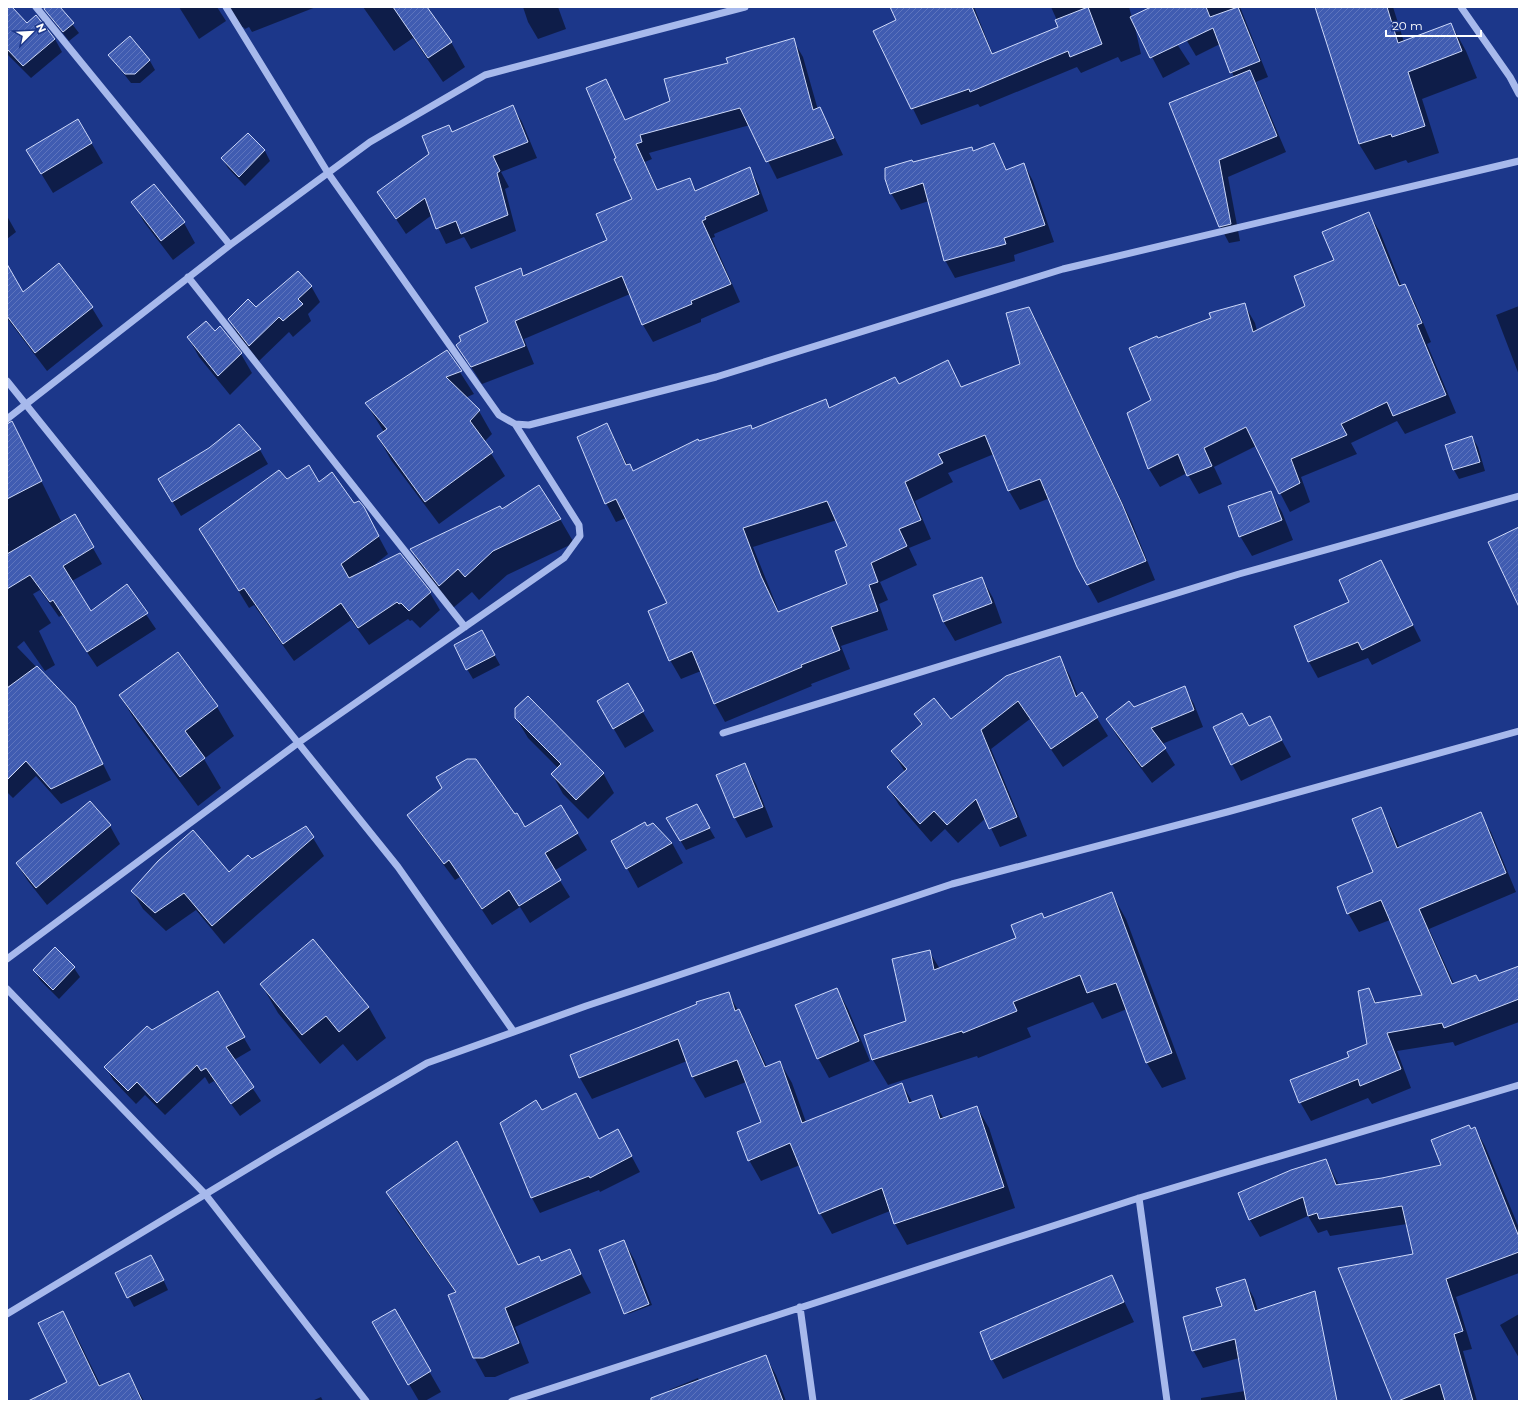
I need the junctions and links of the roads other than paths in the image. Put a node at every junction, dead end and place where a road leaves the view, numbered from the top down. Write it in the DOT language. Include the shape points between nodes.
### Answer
graph roads {
  1 [pos="36,7"];
  2 [pos="226,7"];
  3 [pos="745,7"];
  4 [pos="1461,7"];
  5 [pos="1519,94"];
  6 [pos="1519,161"];
  7 [pos="328,173"];
  8 [pos="230,245"];
  9 [pos="188,277"];
  10 [pos="7,382"];
  11 [pos="25,405"];
  12 [pos="7,419"];
  13 [pos="515,424"];
  14 [pos="1519,496"];
  15 [pos="464,627"];
  16 [pos="1519,731"];
  17 [pos="723,734"];
  18 [pos="298,743"];
  19 [pos="7,959"];
  20 [pos="7,989"];
  21 [pos="514,1032"];
  22 [pos="1519,1084"];
  23 [pos="205,1194"];
  24 [pos="1139,1198"];
  25 [pos="800,1308"];
  26 [pos="7,1314"];
  27 [pos="366,1401"];
  28 [pos="512,1401"];
  29 [pos="814,1401"];
  30 [pos="1167,1401"];
  1 -- 8 [label="street"];
  2 -- 7 [label="street"];
  3 -- 7 [label="street" via="485,75 370,142"];
  4 -- 5 [label="street"];
  6 -- 13 [label="street" via="1063,269 716,377 529,425"];
  7 -- 8 [label="street"];
  7 -- 13 [label="street" via="499,415"];
  8 -- 9 [label="street"];
  9 -- 11 [label="street"];
  9 -- 15 [label="street"];
  10 -- 11 [label="street"];
  11 -- 12 [label="street"];
  11 -- 18 [label="street"];
  13 -- 15 [label="street" via="578,525 580,536 564,558"];
  14 -- 17 [label="street" via="1239,574"];
  15 -- 18 [label="street"];
  16 -- 21 [label="street" via="1227,812 952,884"];
  18 -- 19 [label="street"];
  18 -- 21 [label="street" via="398,867"];
  20 -- 23 [label="street"];
  21 -- 23 [label="street" via="427,1063"];
  22 -- 24 [label="street"];
  23 -- 26 [label="street"];
  23 -- 27 [label="street"];
  24 -- 25 [label="street"];
  24 -- 30 [label="street"];
  25 -- 28 [label="street"];
  25 -- 29 [label="street"];
}
